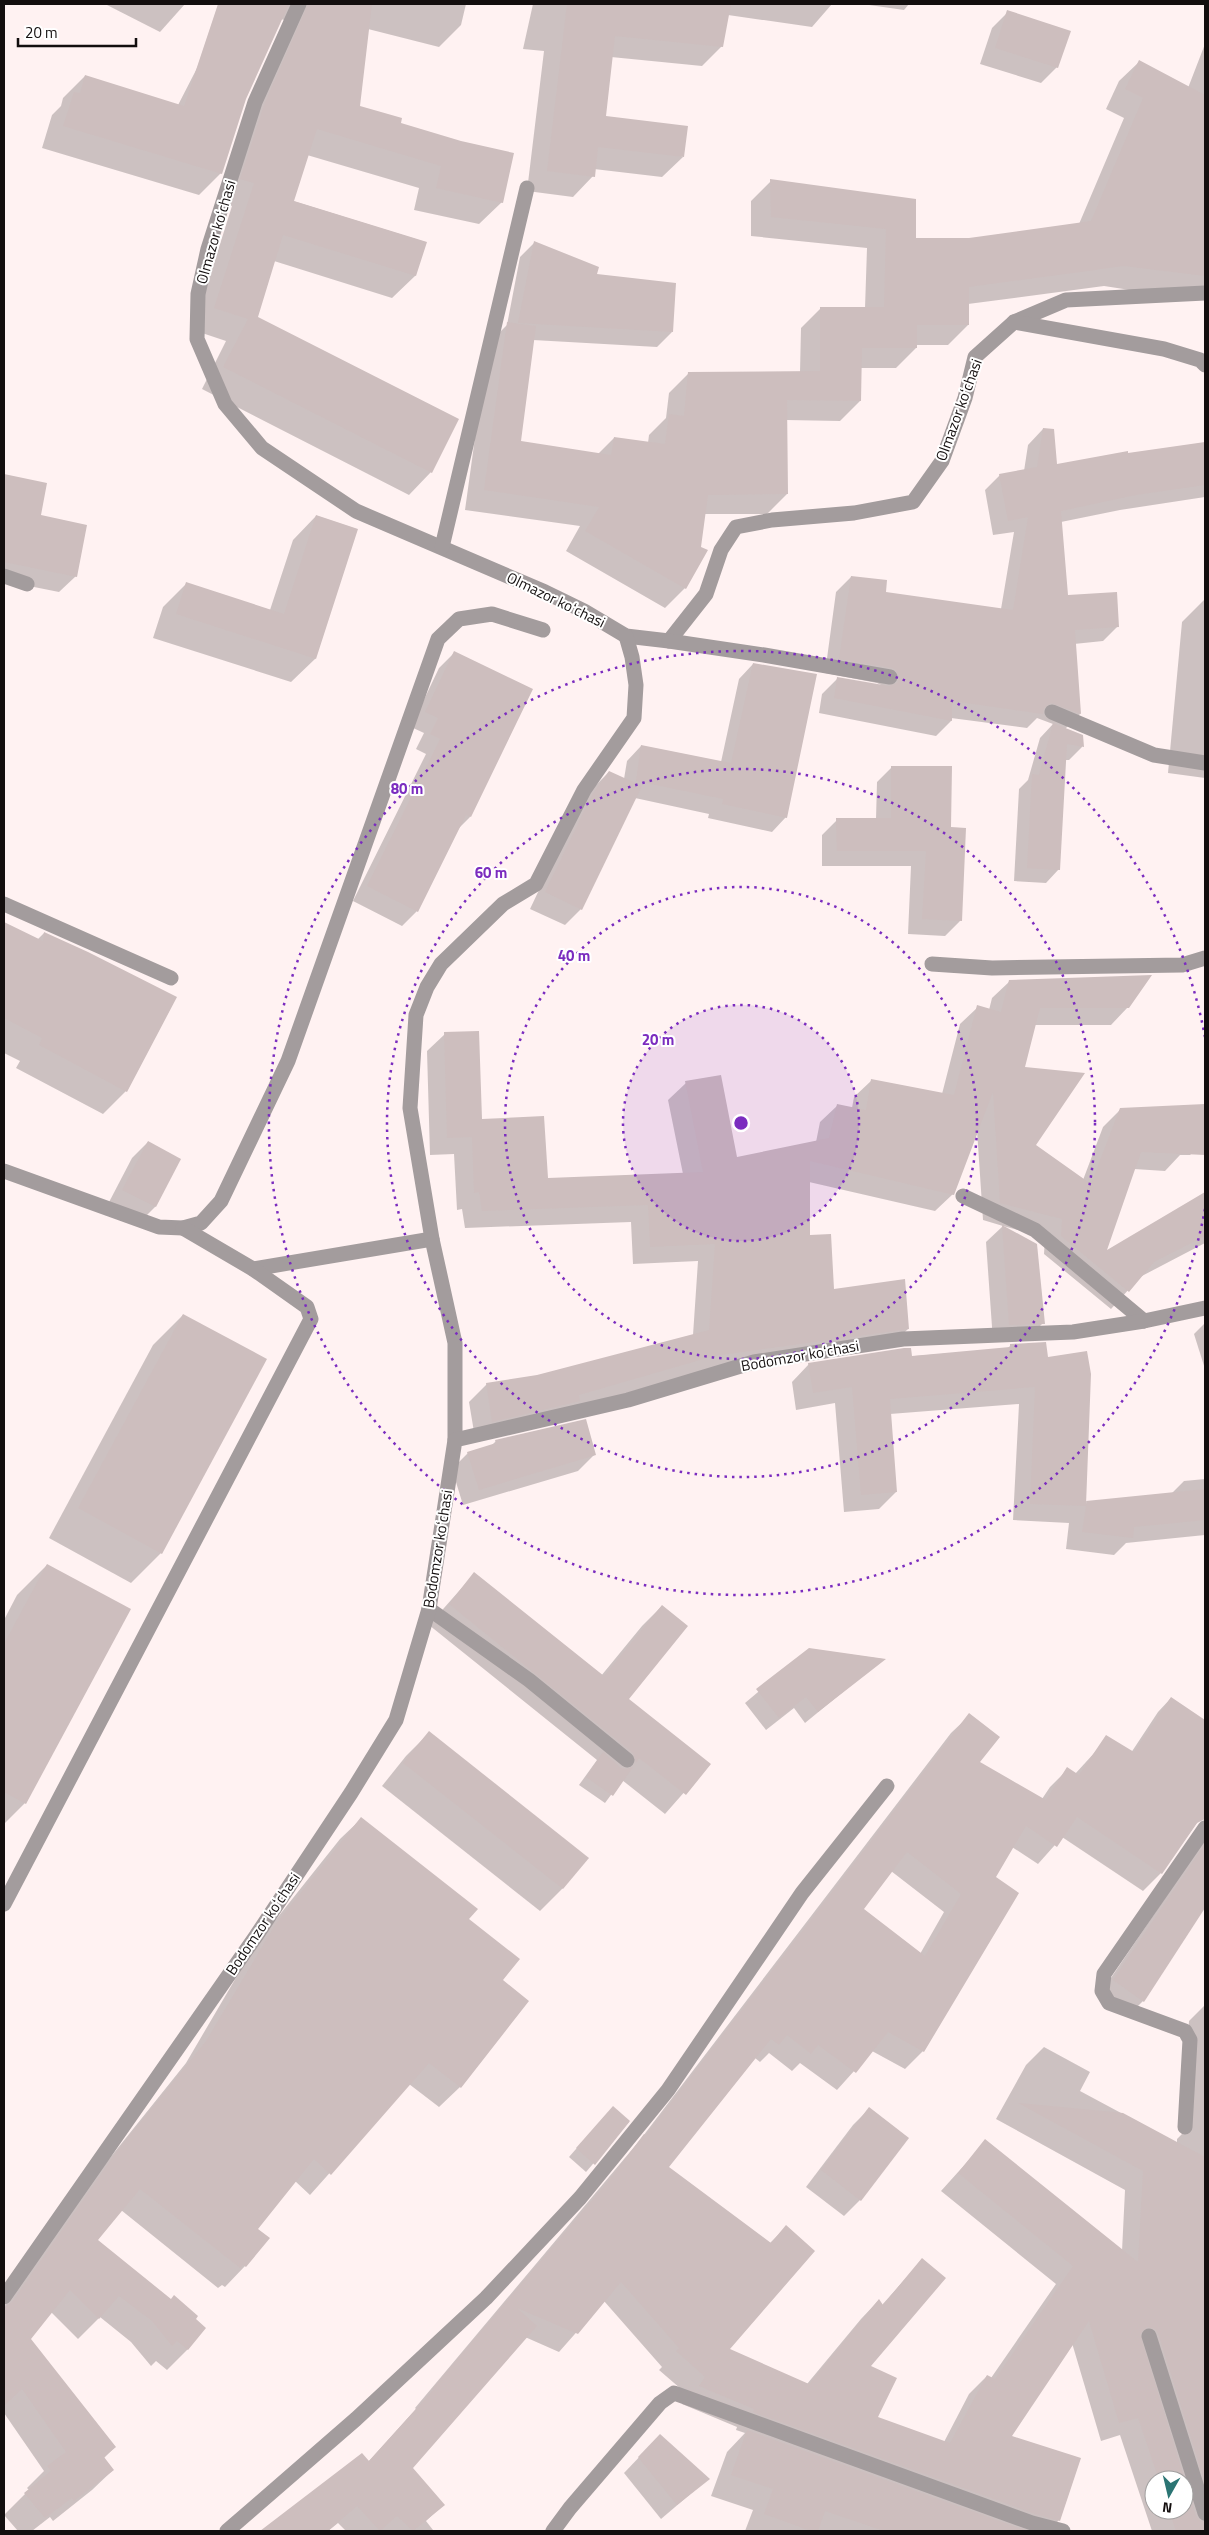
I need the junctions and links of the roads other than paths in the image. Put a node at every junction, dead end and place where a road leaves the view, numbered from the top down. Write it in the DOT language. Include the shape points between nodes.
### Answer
graph roads {
  1 [pos="299,4"];
  2 [pos="527,188"];
  3 [pos="1205,293"];
  4 [pos="1014,322"];
  5 [pos="1205,365"];
  6 [pos="442,547"];
  7 [pos="4,576"];
  8 [pos="27,584"];
  9 [pos="543,630"];
  10 [pos="626,636"];
  11 [pos="669,641"];
  12 [pos="890,677"];
  13 [pos="1052,712"];
  14 [pos="1205,763"];
  15 [pos="4,904"];
  16 [pos="1205,958"];
  17 [pos="932,964"];
  18 [pos="171,978"];
  19 [pos="4,1171"];
  20 [pos="963,1196"];
  21 [pos="183,1228"];
  22 [pos="432,1239"];
  23 [pos="253,1269"];
  24 [pos="1205,1308"];
  25 [pos="1144,1321"];
  26 [pos="455,1440"];
  27 [pos="429,1609"];
  28 [pos="627,1760"];
  29 [pos="887,1786"];
  30 [pos="1205,1828"];
  31 [pos="4,1904"];
  32 [pos="1185,2127"];
  33 [pos="4,2297"];
  34 [pos="1149,2336"];
  35 [pos="1205,2513"];
  36 [pos="227,2531"];
  37 [pos="553,2531"];
  38 [pos="1062,2531"];
  1 -- 6 [label="street, Olmazor koʻchasi" via="254,102 208,249 198,294 197,339 225,404 262,448 356,511"];
  2 -- 6 [label="street"];
  3 -- 4 [label="street, Olmazor koʻchasi" via="1066,300"];
  4 -- 5 [label="street" via="1164,349 1200,360"];
  4 -- 11 [label="street, Olmazor koʻchasi" via="975,357 965,398 942,462 913,502 854,513 736,526 721,550 706,594"];
  6 -- 10 [label="street, Olmazor koʻchasi" via="584,611"];
  7 -- 8 [label="street"];
  9 -- 21 [label="street" via="492,614 459,619 438,639 288,1062 221,1202 201,1223"];
  10 -- 11 [label="street, Olmazor koʻchasi"];
  10 -- 22 [label="street" via="636,685 634,718 584,790 536,884 503,904 441,964 416,1015 410,1108"];
  11 -- 12 [label="street"];
  13 -- 14 [label="street" via="1154,754"];
  15 -- 18 [label="street"];
  16 -- 17 [label="street" via="1172,965 992,968"];
  19 -- 21 [label="street" via="139,1222"];
  20 -- 25 [label="street" via="1035,1230"];
  21 -- 23 [label="street"];
  22 -- 23 [label="street"];
  22 -- 26 [label="street" via="455,1344"];
  23 -- 31 [label="street" via="307,1307 311,1319"];
  24 -- 25 [label="street, Bodomzor koʻchasi"];
  25 -- 26 [label="street, Bodomzor koʻchasi" via="1073,1332 903,1339 754,1362 628,1400"];
  26 -- 27 [label="street, Bodomzor koʻchasi"];
  27 -- 28 [label="street" via="529,1680"];
  27 -- 33 [label="street, Bodomzor koʻchasi" via="396,1720 351,1793 256,1936"];
  29 -- 36 [label="street" via="802,1894 668,2090 580,2198 486,2298 356,2419"];
  30 -- 32 [label="street" via="1104,1974 1102,1991 1109,2003 1185,2031 1190,2040"];
  34 -- 35 [label="street"];
  37 -- 38 [label="street" via="660,2403 674,2393 1032,2523"];
}
